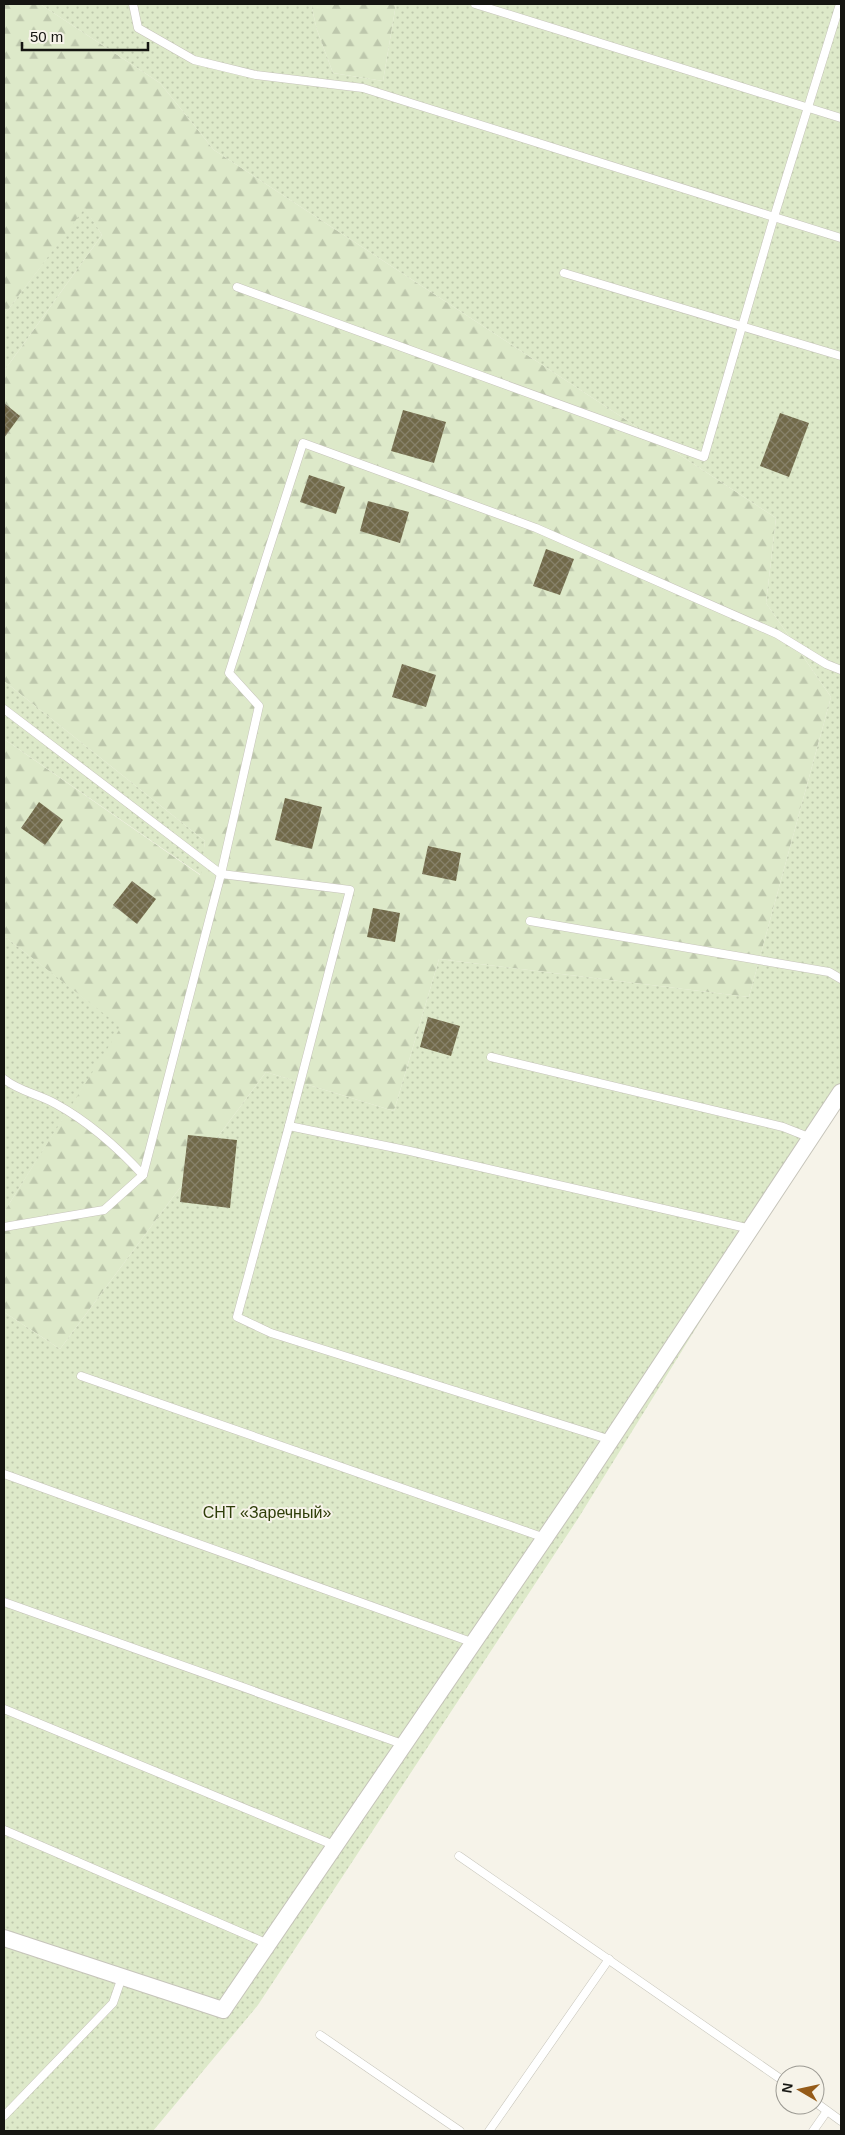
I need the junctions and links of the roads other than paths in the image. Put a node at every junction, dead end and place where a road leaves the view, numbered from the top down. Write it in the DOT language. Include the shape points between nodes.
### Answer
graph roads {
  1 [pos="133,4"];
  2 [pos="475,4"];
  3 [pos="840,4"];
  4 [pos="808,107"];
  5 [pos="841,118"];
  6 [pos="774,217"];
  7 [pos="841,238"];
  8 [pos="564,273"];
  9 [pos="237,287"];
  10 [pos="743,326"];
  11 [pos="841,356"];
  12 [pos="841,670"];
  13 [pos="4,709"];
  14 [pos="221,874"];
  15 [pos="530,921"];
  16 [pos="841,979"];
  17 [pos="491,1057"];
  18 [pos="4,1080"];
  19 [pos="841,1092"];
  20 [pos="289,1126"];
  21 [pos="811,1138"];
  22 [pos="143,1175"];
  23 [pos="4,1227"];
  24 [pos="751,1229"];
  25 [pos="82,1376"];
  26 [pos="611,1440"];
  27 [pos="4,1474"];
  28 [pos="545,1538"];
  29 [pos="4,1602"];
  30 [pos="474,1642"];
  31 [pos="4,1709"];
  32 [pos="405,1745"];
  33 [pos="4,1830"];
  34 [pos="336,1846"];
  35 [pos="459,1856"];
  36 [pos="4,1938"];
  37 [pos="268,1944"];
  38 [pos="609,1959"];
  39 [pos="122,1977"];
  40 [pos="320,2035"];
  41 [pos="775,2075"];
  42 [pos="827,2111"];
  43 [pos="4,2116"];
  44 [pos="841,2120"];
  45 [pos="460,2131"];
  46 [pos="489,2131"];
  47 [pos="813,2131"];
  1 -- 6 [label="lane" via="138,28 194,60 256,75 363,88"];
  2 -- 4 [label="lane"];
  3 -- 4 [label="lane"];
  4 -- 5 [label="lane"];
  4 -- 6 [label="lane"];
  6 -- 7 [label="lane"];
  6 -- 10 [label="lane"];
  8 -- 10 [label="lane"];
  9 -- 10 [label="lane" via="704,457"];
  10 -- 11 [label="lane"];
  12 -- 14 [label="lane" via="777,634 536,528 303,443 228,674 258,706"];
  13 -- 14 [label="lane"];
  14 -- 20 [label="lane" via="350,890"];
  14 -- 22 [label="lane"];
  15 -- 16 [label="lane" via="829,972"];
  17 -- 21 [label="lane" via="783,1127"];
  18 -- 22 [label="lane" via="55,1104 85,1123 124,1154"];
  19 -- 21 [label="street"];
  20 -- 24 [label="lane"];
  20 -- 26 [label="lane" via="237,1317 271,1333"];
  21 -- 24 [label="street"];
  22 -- 23 [label="lane" via="104,1210"];
  24 -- 26 [label="street"];
  25 -- 28 [label="lane"];
  26 -- 28 [label="street"];
  27 -- 30 [label="lane"];
  28 -- 30 [label="street"];
  29 -- 32 [label="lane"];
  30 -- 32 [label="street"];
  31 -- 34 [label="lane"];
  32 -- 34 [label="street"];
  33 -- 37 [label="lane"];
  34 -- 37 [label="street"];
  35 -- 38 [label="lane"];
  36 -- 39 [label="street"];
  37 -- 39 [label="street" via="223,2010"];
  38 -- 41 [label="lane"];
  38 -- 46 [label="lane"];
  39 -- 43 [label="lane" via="113,2003"];
  40 -- 45 [label="lane"];
  42 -- 44 [label="lane"];
  42 -- 47 [label="lane"];
}
